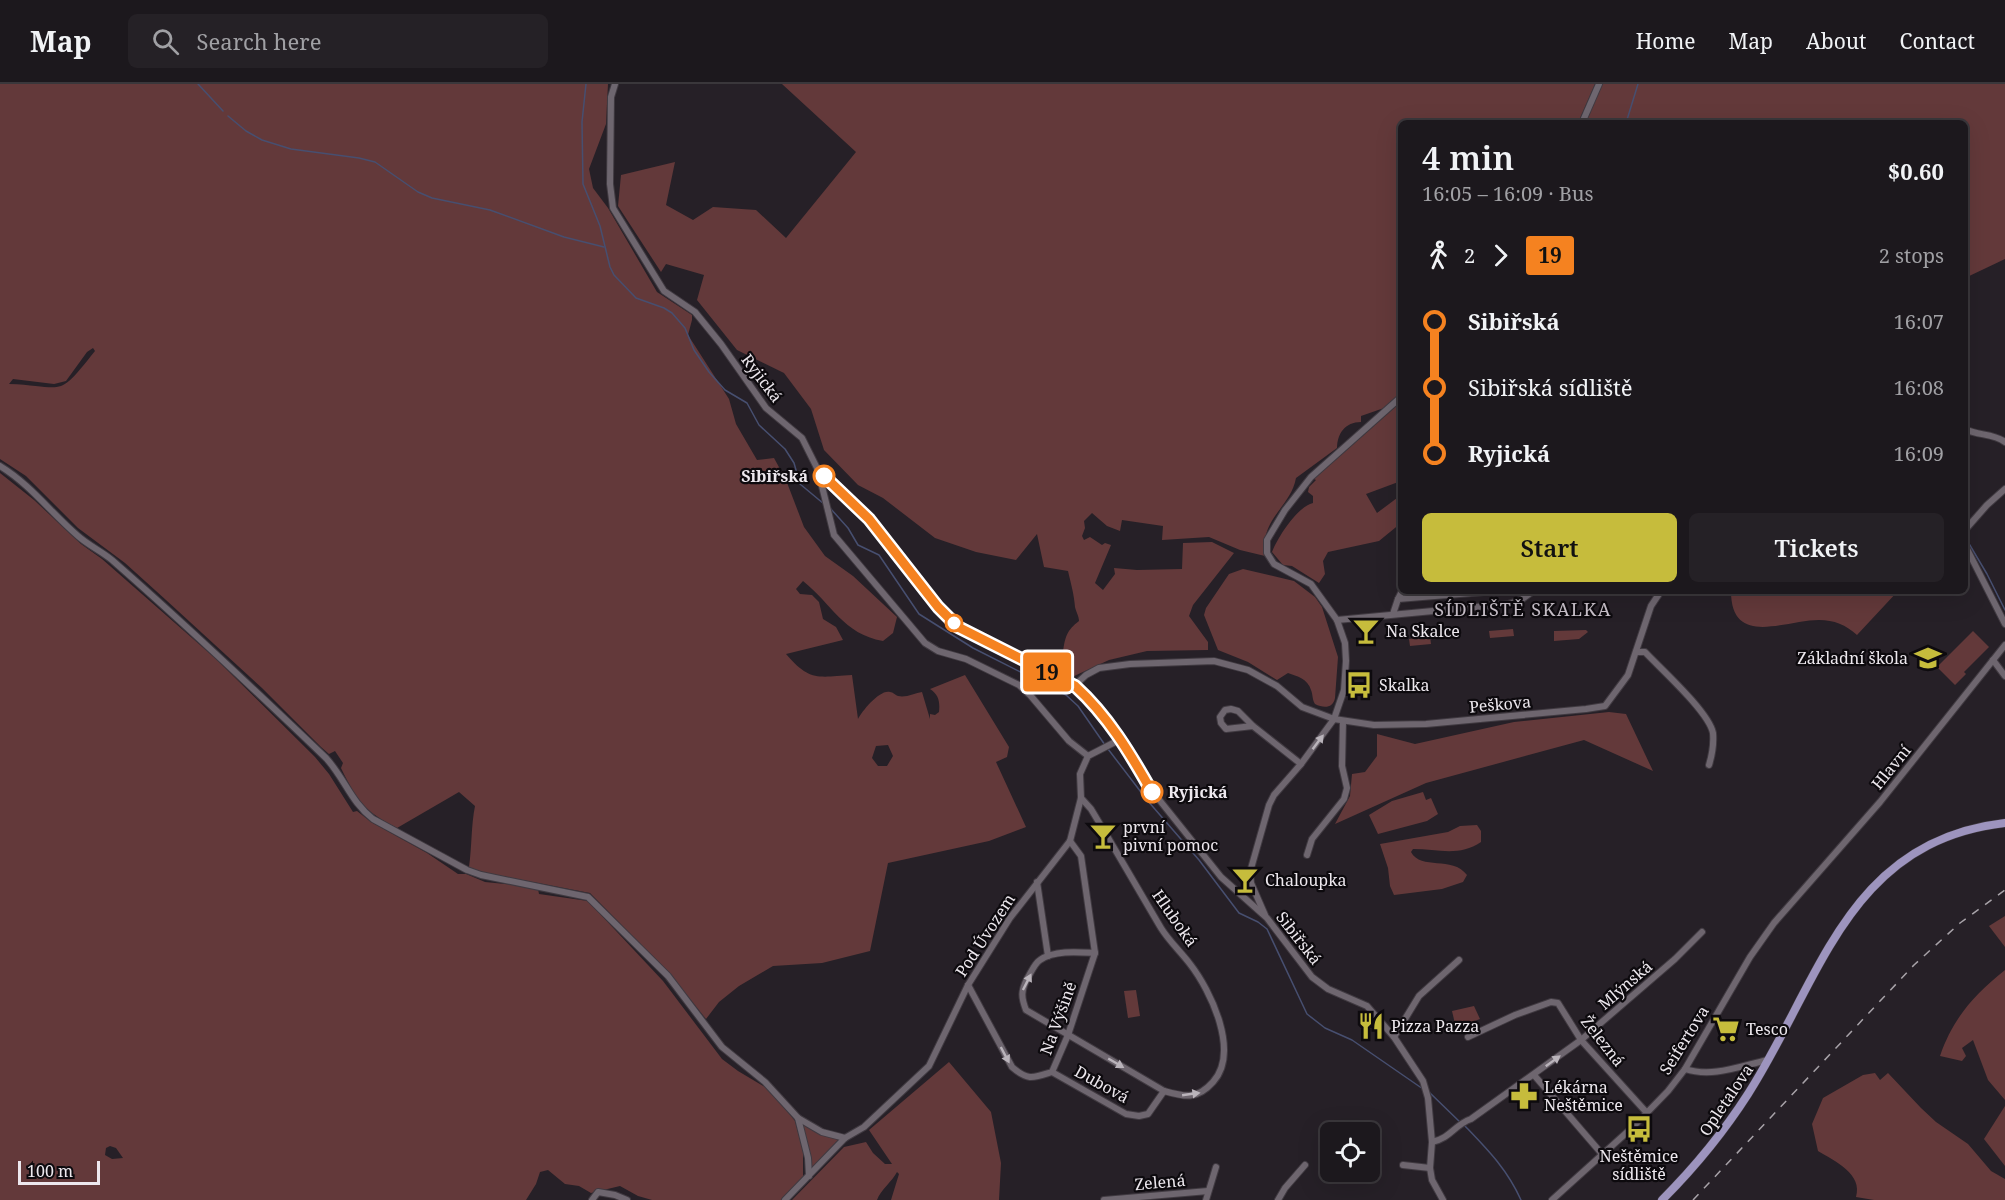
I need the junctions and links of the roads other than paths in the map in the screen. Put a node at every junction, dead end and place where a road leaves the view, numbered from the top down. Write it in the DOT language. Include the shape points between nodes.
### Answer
graph roads {
  1 [pos="615,84"];
  2 [pos="1599,84"];
  3 [pos="1583,120"];
  4 [pos="1398,401"];
  5 [pos="1968,430"];
  6 [pos="2005,442"];
  7 [pos="0,466"];
  8 [pos="818,470"];
  9 [pos="2005,489"];
  10 [pos="1968,527"];
  11 [pos="1968,551"];
  12 [pos="1401,594"];
  13 [pos="1462,594"];
  14 [pos="1529,594"];
  15 [pos="1659,594"];
  16 [pos="1398,600"];
  17 [pos="1393,614"];
  18 [pos="1337,620"];
  19 [pos="2005,624"];
  20 [pos="2005,645"];
  21 [pos="1636,652"];
  22 [pos="1993,660"];
  23 [pos="2005,676"];
  24 [pos="1075,686"];
  25 [pos="1334,719"];
  26 [pos="1342,721"];
  27 [pos="1252,726"];
  28 [pos="1121,740"];
  29 [pos="1088,756"];
  30 [pos="1301,764"];
  31 [pos="1709,765"];
  32 [pos="1081,798"];
  33 [pos="2005,823"];
  34 [pos="1070,841"];
  35 [pos="1307,855"];
  36 [pos="1037,882"];
  37 [pos="1792,901"];
  38 [pos="1267,918"];
  39 [pos="1702,932"];
  40 [pos="1095,953"];
  41 [pos="1048,956"];
  42 [pos="1459,960"];
  43 [pos="968,985"];
  44 [pos="1068,1035"];
  45 [pos="1394,1037"];
  46 [pos="1468,1037"];
  47 [pos="1581,1040"];
  48 [pos="1224,1060"];
  49 [pos="1768,1060"];
  50 [pos="1685,1069"];
  51 [pos="1052,1072"];
  52 [pos="1534,1075"];
  53 [pos="1164,1091"];
  54 [pos="1647,1113"];
  55 [pos="798,1118"];
  56 [pos="845,1138"];
  57 [pos="1432,1142"];
  58 [pos="1602,1154"];
  59 [pos="1305,1165"];
  60 [pos="1403,1165"];
  61 [pos="1216,1167"];
  62 [pos="1430,1168"];
  63 [pos="808,1176"];
  64 [pos="1208,1191"];
  65 [pos="1440,1199"];
  66 [pos="592,1200"];
  67 [pos="627,1200"];
  68 [pos="785,1200"];
  69 [pos="1104,1200"];
  70 [pos="1206,1200"];
  71 [pos="1278,1200"];
  72 [pos="1551,1200"];
  73 [pos="1662,1200"];
  1 -- 8 [label="street, Ryjická" via="611,97 613,208 664,291 695,312 765,408 802,438"];
  2 -- 3 [label="street"];
  4 -- 18 [label="street" via="1311,477 1267,540 1267,553 1274,564 1311,584"];
  5 -- 6 [label="street"];
  7 -- 55 [label="street" via="229,665 327,758 360,808 373,819 467,870 588,897 668,976 722,1047 765,1082"];
  8 -- 24 [label="street, Sibiřská" via="869,519 958,627"];
  8 -- 29 [label="street, Ryjická" via="834,535 925,643 938,651 966,658 1019,685 1069,741"];
  9 -- 10 [label="street"];
  11 -- 19 [label="street"];
  12 -- 16 [label="street"];
  13 -- 16 [label="street"];
  14 -- 17 [label="street" via="1508,604"];
  15 -- 21 [label="street, Peškova"];
  16 -- 17 [label="street"];
  17 -- 18 [label="street"];
  18 -- 25 [label="street" via="1345,643 1346,679"];
  20 -- 22 [label="street, Hlavní"];
  21 -- 26 [label="street, Peškova" via="1628,675 1605,706 1426,724"];
  21 -- 31 [label="street" via="1645,652 1706,718 1713,734"];
  22 -- 23 [label="street"];
  22 -- 37 [label="street, Hlavní" via="1880,802"];
  24 -- 25 [label="street, Peškova" via="1099,668 1214,661 1248,670 1277,686 1302,707"];
  24 -- 28 [label="street, Sibiřská"];
  25 -- 26 [label="street, Peškova"];
  30 -- 25 [label="street, one-way"];
  26 -- 35 [label="street" via="1342,766 1347,788 1344,799 1312,839"];
  27 -- 27 [label="street" via="1231,709 1220,717 1226,729"];
  27 -- 30 [label="street"];
  28 -- 29 [label="street"];
  28 -- 38 [label="street, Sibiřská" via="1182,831 1221,877"];
  29 -- 32 [label="street, Pod Úvozem" via="1080,774"];
  30 -- 38 [label="street" via="1274,795 1253,860 1251,883"];
  32 -- 34 [label="street, Pod Úvozem"];
  32 -- 48 [label="street, Hluboká" via="1163,932 1192,966 1212,1001 1223,1035"];
  33 -- 49 [label="main road, Opletalova" via="1971,829 1938,841 1875,884 1838,931"];
  34 -- 36 [label="street, Pod Úvozem"];
  34 -- 40 [label="street, Na Výšině" via="1080,856"];
  36 -- 41 [label="street"];
  36 -- 43 [label="street, Pod Úvozem"];
  37 -- 50 [label="street, Seifertova" via="1750,957"];
  38 -- 45 [label="street, Sibiřská" via="1312,977 1328,989 1367,1006"];
  39 -- 47 [label="street, Mlýnská"];
  40 -- 41 [label="street"];
  40 -- 44 [label="street, Na Výšině"];
  44 -- 41 [label="street, Dubová, one-way" via="1026,1010 1021,998 1038,961"];
  42 -- 45 [label="street" via="1419,996"];
  43 -- 51 [label="street, Na Výšině, one-way" via="1012,1067 1023,1077"];
  43 -- 56 [label="street, Pod Úvozem" via="929,1066 864,1126"];
  44 -- 51 [label="street, Na Výšině"];
  44 -- 53 [label="street, Dubová, one-way"];
  45 -- 57 [label="street, Sibiřská" via="1425,1086"];
  46 -- 47 [label="street, Železná" via="1551,1002 1562,1006"];
  52 -- 47 [label="street, Mlýnská, one-way"];
  47 -- 54 [label="street, Železná"];
  53 -- 48 [label="street, Dubová, one-way" via="1184,1097 1204,1092 1218,1076"];
  49 -- 50 [label="street" via="1712,1074"];
  49 -- 73 [label="main road, Opletalova" via="1714,1141"];
  50 -- 54 [label="street, Seifertova"];
  51 -- 53 [label="street, Dubová" via="1126,1114 1148,1114"];
  52 -- 57 [label="street, Mlýnská" via="1445,1139"];
  52 -- 58 [label="street"];
  54 -- 58 [label="street, Seifertova"];
  55 -- 56 [label="street" via="822,1132"];
  55 -- 63 [label="street" via="808,1158"];
  56 -- 63 [label="street, Pod Úvozem"];
  57 -- 62 [label="street, Sibiřská"];
  58 -- 72 [label="street, Seifertova"];
  59 -- 71 [label="street"];
  60 -- 62 [label="street"];
  61 -- 64 [label="street"];
  62 -- 65 [label="street, Sibiřská"];
  63 -- 68 [label="street, Pod Úvozem"];
  64 -- 69 [label="street, Zelená"];
  64 -- 70 [label="street, Zelená"];
  66 -- 67 [label="street" via="598,1192"];
}
